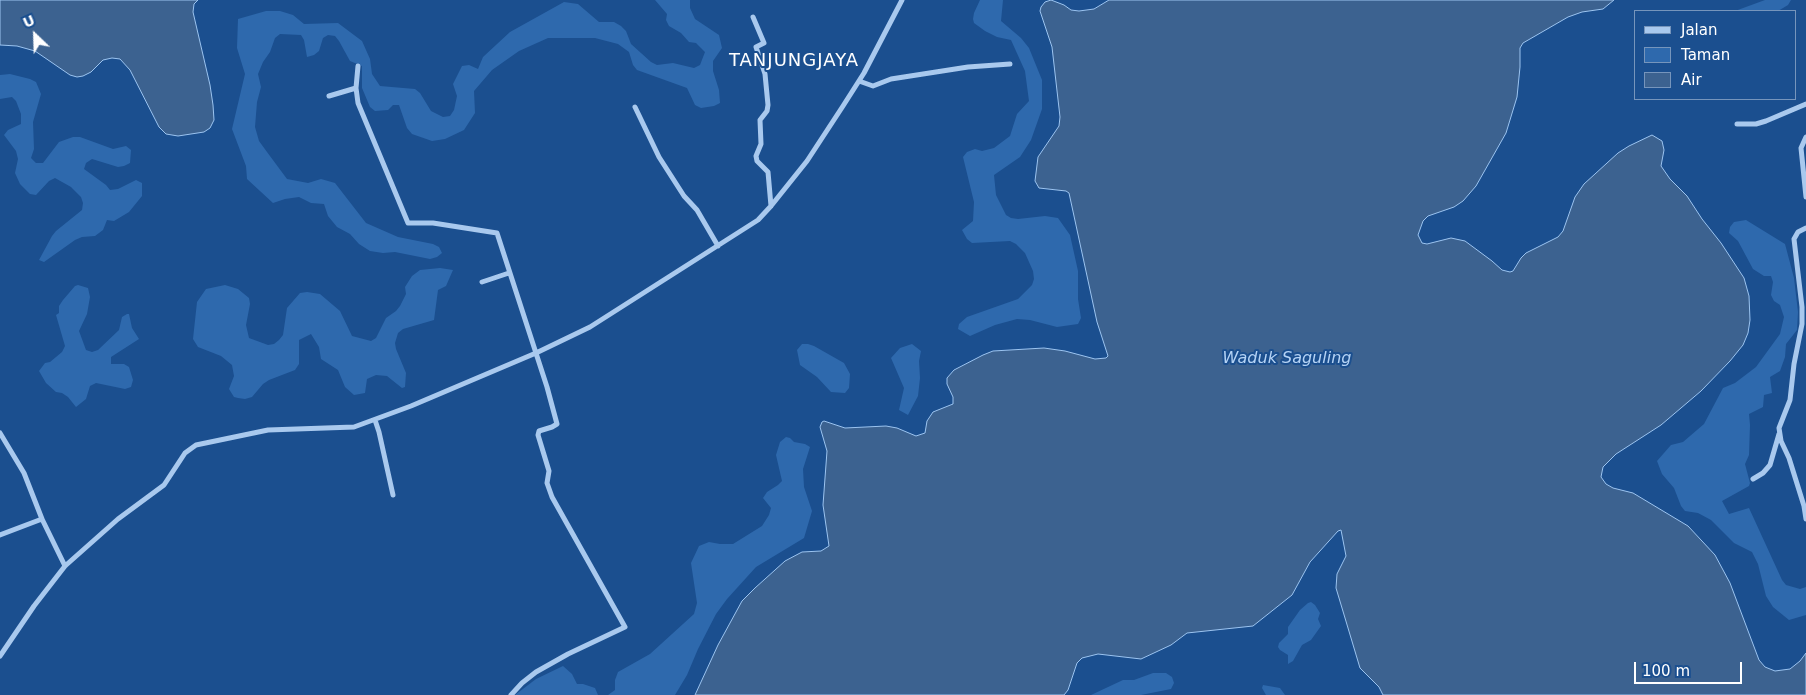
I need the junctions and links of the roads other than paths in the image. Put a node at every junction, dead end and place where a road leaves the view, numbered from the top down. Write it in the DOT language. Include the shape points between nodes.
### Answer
graph roads {
  1 [pos="902,0"];
  2 [pos="753,17"];
  3 [pos="1010,64"];
  4 [pos="358,66"];
  5 [pos="859,81"];
  6 [pos="356,88"];
  7 [pos="329,96"];
  8 [pos="1806,104"];
  9 [pos="635,107"];
  10 [pos="1738,124"];
  11 [pos="1806,137"];
  12 [pos="1806,197"];
  13 [pos="771,206"];
  14 [pos="1806,228"];
  15 [pos="718,246"];
  16 [pos="509,273"];
  17 [pos="482,282"];
  18 [pos="536,352"];
  19 [pos="375,420"];
  20 [pos="0,433"];
  21 [pos="1779,434"];
  22 [pos="1753,479"];
  23 [pos="393,495"];
  24 [pos="1805,506"];
  25 [pos="42,519"];
  26 [pos="1806,520"];
  27 [pos="0,534"];
  28 [pos="65,566"];
  29 [pos="0,656"];
  30 [pos="511,695"];
  1 -- 5 [label="street"];
  2 -- 13 [label="street" via="764,42 756,48 765,74 768,105 760,120 760,144 756,156 768,172"];
  3 -- 5 [label="street" via="892,79 873,86"];
  4 -- 6 [label="street"];
  5 -- 13 [label="street" via="807,161"];
  6 -- 7 [label="street"];
  6 -- 16 [label="street" via="358,103 408,223 433,223 497,233"];
  8 -- 10 [label="street" via="1756,124"];
  9 -- 15 [label="street" via="662,163 697,210"];
  11 -- 12 [label="street" via="1801,148"];
  13 -- 15 [label="street" via="758,220"];
  14 -- 21 [label="street" via="1794,239 1802,324 1790,400 1780,421"];
  15 -- 18 [label="street" via="590,327"];
  16 -- 17 [label="street"];
  16 -- 18 [label="street"];
  18 -- 19 [label="street"];
  18 -- 30 [label="street" via="557,424 539,431 538,435 549,472 547,483 625,627 536,672"];
  19 -- 23 [label="street"];
  19 -- 28 [label="street" via="354,427 268,430 196,446 185,453 164,485 118,519"];
  20 -- 25 [label="street" via="24,473"];
  21 -- 22 [label="street" via="1770,465"];
  21 -- 24 [label="street"];
  24 -- 26 [label="street"];
  25 -- 27 [label="street"];
  25 -- 28 [label="street"];
  28 -- 29 [label="street"];
}
